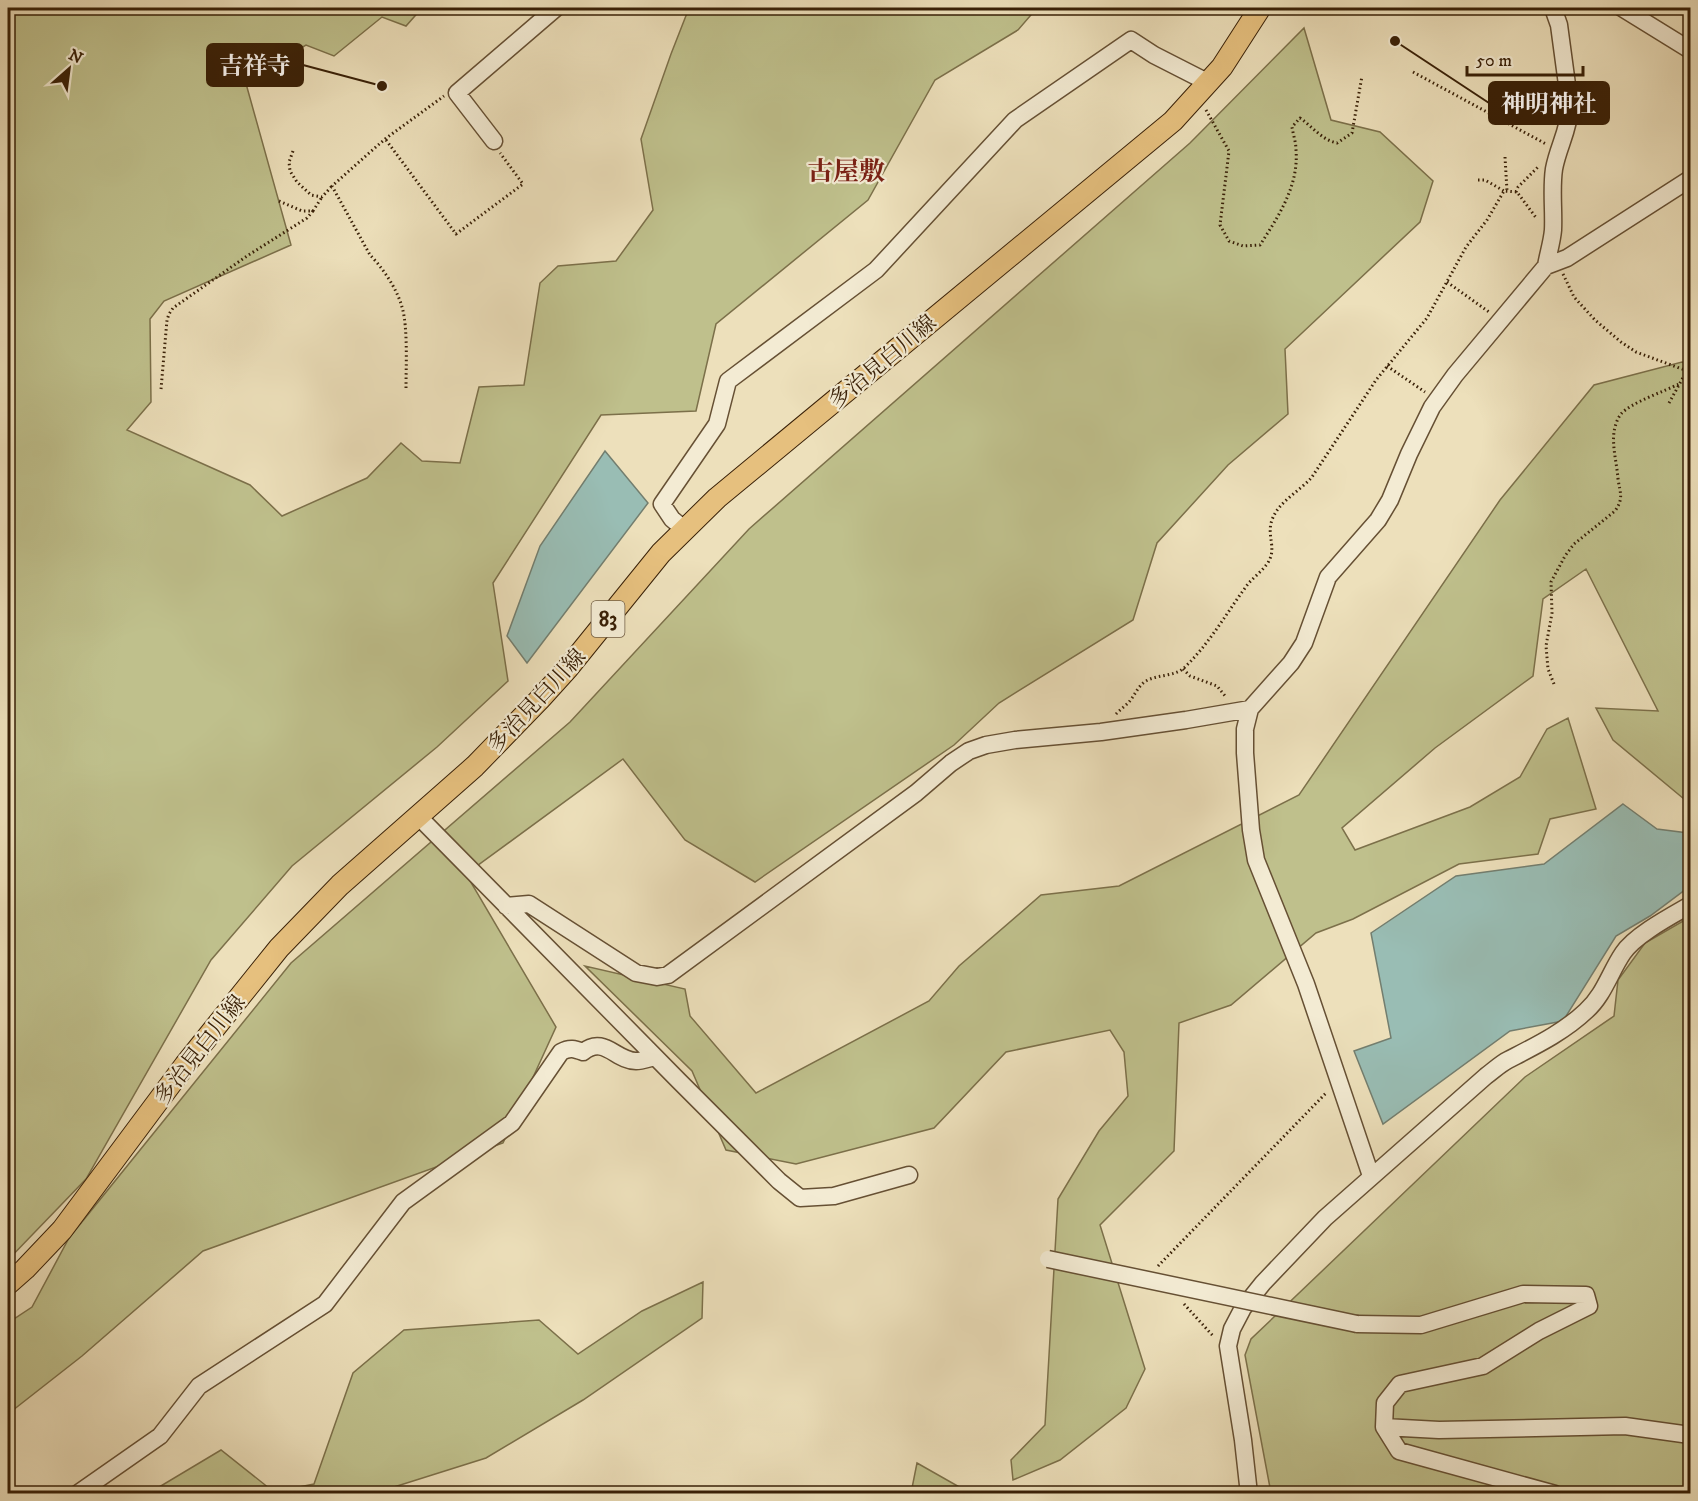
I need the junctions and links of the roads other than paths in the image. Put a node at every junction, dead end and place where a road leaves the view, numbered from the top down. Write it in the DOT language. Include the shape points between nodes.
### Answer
graph roads {
  1 [pos="556,8"];
  2 [pos="1260,8"];
  3 [pos="1553,8"];
  4 [pos="1622,8"];
  5 [pos="1690,50"];
  6 [pos="1202,89"];
  7 [pos="494,141"];
  8 [pos="1690,178"];
  9 [pos="1552,264"];
  10 [pos="684,529"];
  11 [pos="1242,710"];
  12 [pos="418,816"];
  13 [pos="1690,905"];
  14 [pos="506,906"];
  15 [pos="656,1057"];
  16 [pos="909,1175"];
  17 [pos="1371,1176"];
  18 [pos="1048,1259"];
  19 [pos="8,1284"];
  20 [pos="1384,1427"];
  21 [pos="1690,1435"];
  22 [pos="77,1494"];
  23 [pos="1249,1494"];
  24 [pos="1555,1494"];
  1 -- 7 [label="street" via="457,93"];
  2 -- 6 [label="main road, 多治見白川線 / 83" via="1222,67"];
  3 -- 9 [label="street" via="1559,25 1570,121 1554,171"];
  4 -- 5 [label="street"];
  6 -- 10 [label="main road, 多治見白川線 / 83" via="1173,121"];
  6 -- 10 [label="street" via="1131,40 1015,120 876,270 728,381 717,424 662,504"];
  8 -- 9 [label="street"];
  9 -- 11 [label="street" via="1500,321 1432,407 1378,520 1328,577 1304,643 1291,663"];
  10 -- 12 [label="main road, 多治見白川線 / 83" via="540,699 475,766"];
  11 -- 14 [label="street" via="1101,732 1015,740 969,751 668,975 636,973 529,904"];
  11 -- 17 [label="street" via="1256,860 1306,984"];
  12 -- 14 [label="street"];
  12 -- 19 [label="main road, 多治見白川線 / 83" via="340,885 279,948 185,1065 62,1230"];
  13 -- 17 [label="street" via="1624,951 1587,1011 1485,1076"];
  14 -- 15 [label="street"];
  15 -- 16 [label="street" via="800,1198 834,1196"];
  15 -- 22 [label="street" via="635,1061 597,1045 584,1052 568,1048 561,1052 512,1123 402,1202 325,1304 198,1386 160,1436"];
  17 -- 23 [label="street" via="1263,1283 1232,1329 1228,1346"];
  18 -- 20 [label="street, bridge" via="1357,1324 1421,1325 1523,1294 1586,1295 1589,1305 1483,1366 1400,1384 1385,1403"];
  20 -- 21 [label="street" via="1439,1430 1625,1426"];
  20 -- 24 [label="street" via="1399,1451"];
}
